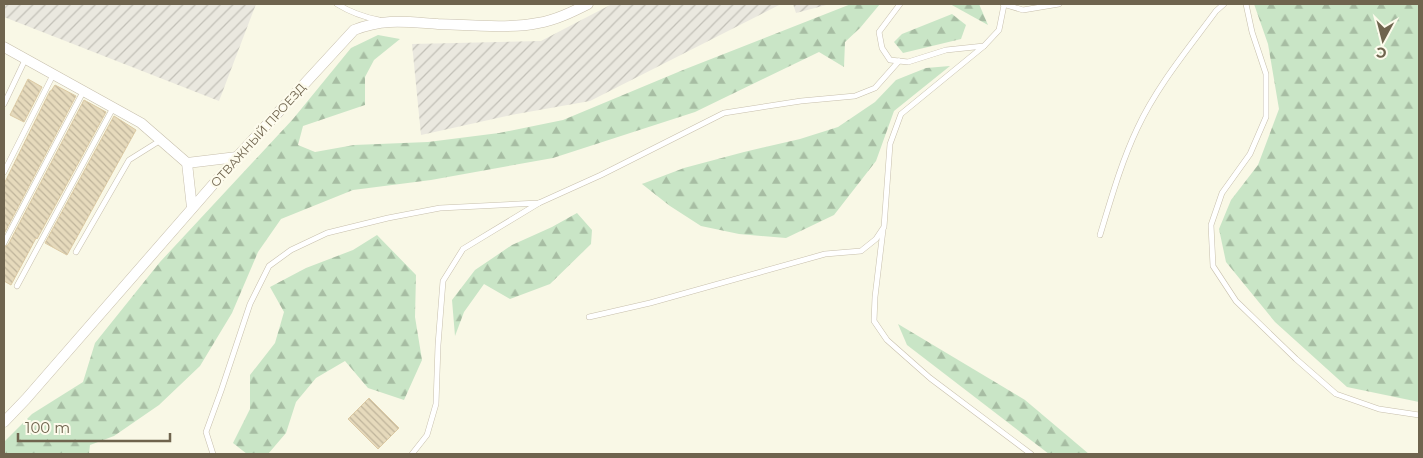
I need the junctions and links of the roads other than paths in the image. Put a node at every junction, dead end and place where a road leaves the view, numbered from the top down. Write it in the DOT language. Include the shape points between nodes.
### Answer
graph roads {
  1 [pos="337,4"];
  2 [pos="588,4"];
  3 [pos="900,4"];
  4 [pos="1003,4"];
  5 [pos="1059,4"];
  6 [pos="1224,4"];
  7 [pos="1246,4"];
  8 [pos="384,21"];
  9 [pos="984,46"];
  10 [pos="4,47"];
  11 [pos="25,60"];
  12 [pos="899,61"];
  13 [pos="53,75"];
  14 [pos="84,92"];
  15 [pos="4,102"];
  16 [pos="113,108"];
  17 [pos="160,140"];
  18 [pos="237,157"];
  19 [pos="186,163"];
  20 [pos="4,172"];
  21 [pos="539,203"];
  22 [pos="192,208"];
  23 [pos="884,227"];
  24 [pos="1100,234"];
  25 [pos="4,243"];
  26 [pos="76,252"];
  27 [pos="17,286"];
  28 [pos="588,317"];
  29 [pos="1419,415"];
  30 [pos="4,422"];
  31 [pos="213,454"];
  32 [pos="412,454"];
  33 [pos="1031,454"];
  1 -- 8 [label="lane" via="364,17"];
  2 -- 8 [label="street, ОТВАЖНЫЙ ПРОЕЗД" via="553,20 523,25"];
  3 -- 12 [label="lane" via="879,32 882,48 890,60"];
  4 -- 5 [label="lane" via="1023,10"];
  4 -- 9 [label="lane" via="999,30"];
  6 -- 24 [label="lane" via="1167,77 1138,128 1119,173"];
  7 -- 29 [label="lane" via="1266,74 1266,117 1250,154 1222,193 1211,225 1213,266 1236,301 1336,394 1379,409"];
  8 -- 18 [label="street, ОТВАЖНЫЙ ПРОЕЗД" via="354,30"];
  9 -- 12 [label="lane" via="946,50 908,62"];
  9 -- 23 [label="lane" via="901,114 890,144"];
  10 -- 11 [label="street"];
  11 -- 13 [label="street"];
  11 -- 15 [label="lane"];
  12 -- 21 [label="lane" via="875,88 855,96 724,113"];
  13 -- 14 [label="street"];
  13 -- 20 [label="lane"];
  14 -- 16 [label="street"];
  14 -- 25 [label="lane"];
  16 -- 17 [label="street" via="141,123"];
  16 -- 27 [label="lane"];
  17 -- 19 [label="street"];
  17 -- 26 [label="lane" via="129,160"];
  18 -- 19 [label="street"];
  18 -- 22 [label="street, ОТВАЖНЫЙ ПРОЕЗД"];
  19 -- 22 [label="street"];
  21 -- 31 [label="lane" via="440,208 388,218 327,233 291,250 269,266 250,304 206,432"];
  21 -- 32 [label="lane" via="463,249 443,281 436,404 427,435"];
  22 -- 30 [label="street, ОТВАЖНЫЙ ПРОЕЗД"];
  23 -- 28 [label="lane" via="876,239 861,251 826,254"];
  23 -- 33 [label="lane" via="874,297 874,321 887,340 930,378"];
}
